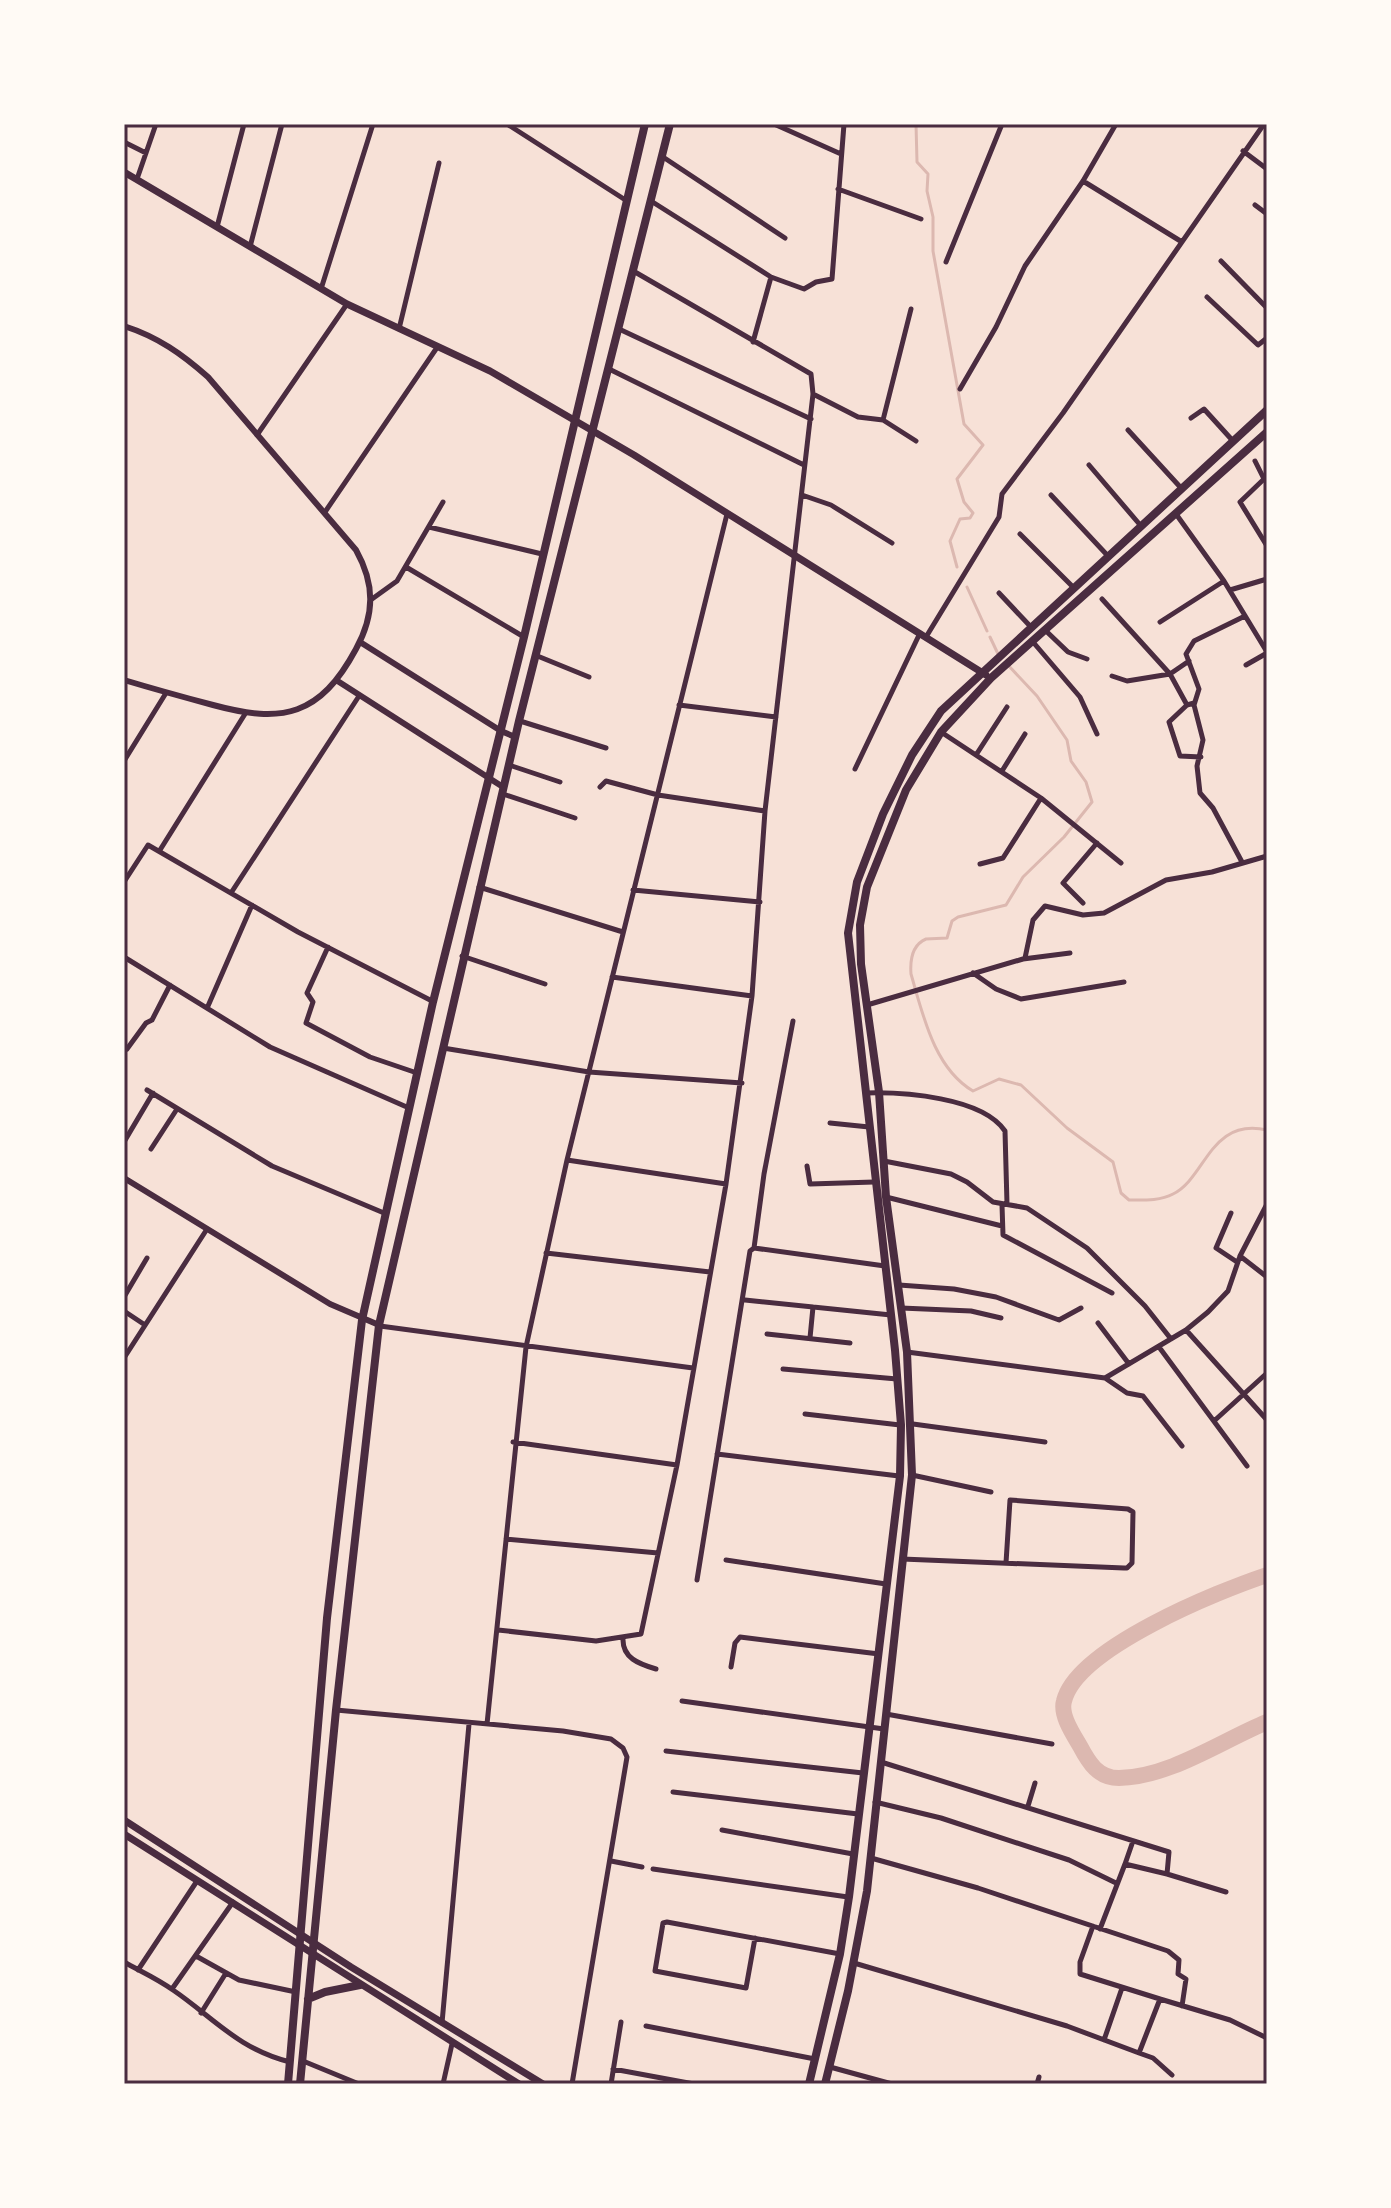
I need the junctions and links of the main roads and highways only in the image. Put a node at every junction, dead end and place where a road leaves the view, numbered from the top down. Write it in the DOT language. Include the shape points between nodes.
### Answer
graph roads {
  1 [pos="645,124"];
  2 [pos="670,124"];
  3 [pos="124,172"];
  4 [pos="1267,410"];
  5 [pos="573,420"];
  6 [pos="590,430"];
  7 [pos="1267,432"];
  8 [pos="981,671"];
  9 [pos="991,678"];
  10 [pos="337,1536"];
  11 [pos="355,1538"];
  12 [pos="885,1599"];
  13 [pos="897,1599"];
  14 [pos="320,1709"];
  15 [pos="336,1710"];
  16 [pos="124,1820"];
  17 [pos="126,1838"];
  18 [pos="302,1932"];
  19 [pos="315,1941"];
  20 [pos="300,1946"];
  21 [pos="313,1955"];
  22 [pos="360,1985"];
  23 [pos="308,1999"];
  24 [pos="288,2084"];
  25 [pos="300,2084"];
  26 [pos="519,2084"];
  27 [pos="543,2084"];
  28 [pos="809,2084"];
  29 [pos="825,2084"];
  1 -- 5 [label="main road"];
  2 -- 6 [label="main road"];
  3 -- 5 [label="main road" via="321,290 490,371"];
  4 -- 8 [label="main road"];
  5 -- 6 [label="main road"];
  5 -- 10 [label="main road" via="384,1213 362,1320"];
  6 -- 8 [label="main road"];
  6 -- 11 [label="main road" via="379,1325"];
  7 -- 9 [label="main road"];
  8 -- 9 [label="main road"];
  8 -- 12 [label="main road" via="919,742 883,814 857,882 848,951 901,1425"];
  9 -- 13 [label="main road" via="941,732 906,790 867,887 860,946 913,1424"];
  10 -- 11 [label="main road"];
  10 -- 14 [label="main road"];
  11 -- 15 [label="main road"];
  12 -- 13 [label="main road"];
  12 -- 28 [label="main road" via="849,1897"];
  13 -- 29 [label="main road" via="871,1858 854,1963"];
  14 -- 15 [label="main road"];
  14 -- 18 [label="main road"];
  15 -- 19 [label="main road"];
  16 -- 18 [label="main road"];
  17 -- 20 [label="main road"];
  18 -- 19 [label="main road"];
  18 -- 20 [label="main road"];
  19 -- 21 [label="main road"];
  19 -- 27 [label="main road"];
  20 -- 21 [label="main road"];
  20 -- 24 [label="main road"];
  21 -- 22 [label="main road"];
  21 -- 23 [label="main road"];
  22 -- 23 [label="main road"];
  22 -- 26 [label="main road"];
  23 -- 25 [label="main road"];
}
